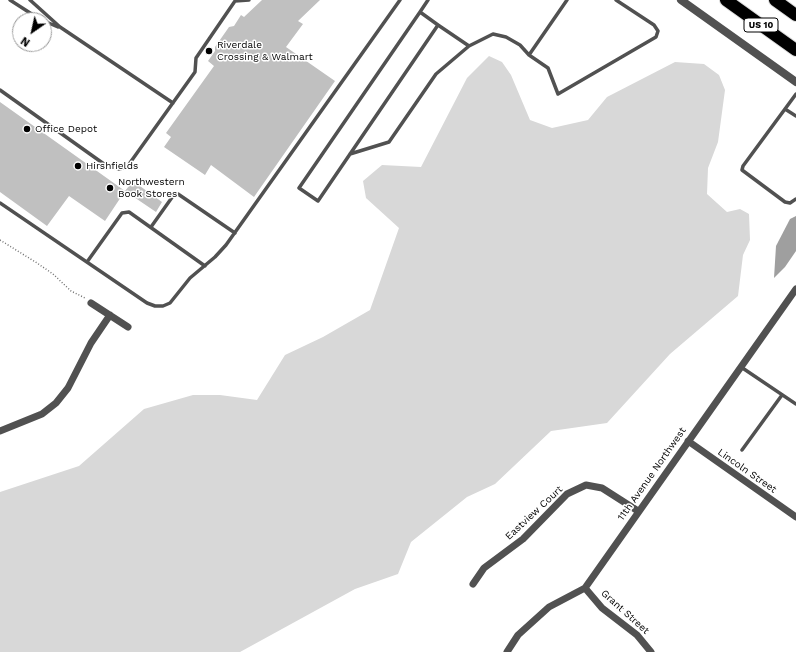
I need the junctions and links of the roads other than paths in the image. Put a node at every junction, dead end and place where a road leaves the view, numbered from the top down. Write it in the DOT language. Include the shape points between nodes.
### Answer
graph roads {
  1 [pos="10,0"];
  2 [pos="30,0"];
  3 [pos="249,0"];
  4 [pos="400,0"];
  5 [pos="428,0"];
  6 [pos="567,0"];
  7 [pos="616,0"];
  8 [pos="681,0"];
  9 [pos="726,0"];
  10 [pos="775,0"];
  11 [pos="29,12"];
  12 [pos="420,12"];
  13 [pos="796,15"];
  14 [pos="52,24"];
  15 [pos="438,25"];
  16 [pos="60,27"];
  17 [pos="469,46"];
  18 [pos="796,50"];
  19 [pos="529,55"];
  20 [pos="796,82"];
  21 [pos="0,90"];
  22 [pos="796,94"];
  23 [pos="173,103"];
  24 [pos="786,109"];
  25 [pos="796,116"];
  26 [pos="350,154"];
  27 [pos="796,199"];
  28 [pos="0,203"];
  29 [pos="151,227"];
  30 [pos="234,233"];
  31 [pos="87,262"];
  32 [pos="205,266"];
  33 [pos="796,289"];
  34 [pos="91,302"];
  35 [pos="110,315"];
  36 [pos="128,327"];
  37 [pos="741,367"];
  38 [pos="782,395"];
  39 [pos="796,404"];
  40 [pos="0,431"];
  41 [pos="688,441"];
  42 [pos="742,450"];
  43 [pos="638,511"];
  44 [pos="796,517"];
  45 [pos="473,584"];
  46 [pos="585,588"];
  47 [pos="507,652"];
  48 [pos="651,652"];
  1 -- 11 [label="lane"];
  2 -- 16 [label="lane"];
  3 -- 23 [label="lane" via="235,1 196,58 195,72"];
  4 -- 30 [label="lane"];
  5 -- 12 [label="lane"];
  6 -- 19 [label="lane"];
  7 -- 19 [label="lane" via="654,25 658,30 656,36 558,94 548,68"];
  8 -- 20 [label="street"];
  9 -- 18 [label="highway, US 10"];
  10 -- 13 [label="highway, US 10"];
  12 -- 15 [label="lane"];
  12 -- 26 [label="lane" via="299,188 318,201"];
  14 -- 16 [label="lane"];
  15 -- 17 [label="lane"];
  15 -- 26 [label="lane"];
  16 -- 23 [label="lane"];
  17 -- 19 [label="lane" via="492,34 506,36 520,44"];
  17 -- 26 [label="lane" via="436,74 389,142"];
  21 -- 23 [label="lane" via="104,164 119,169 127,167"];
  22 -- 24 [label="lane"];
  24 -- 25 [label="lane"];
  24 -- 27 [label="lane" via="742,170 785,202 790,203"];
  28 -- 31 [label="lane"];
  29 -- 30 [label="lane" via="173,196 178,194"];
  29 -- 31 [label="lane" via="129,212 122,213"];
  29 -- 32 [label="lane"];
  30 -- 32 [label="lane"];
  31 -- 32 [label="lane" via="155,306 163,306 170,302 190,278"];
  33 -- 37 [label="street, 11th Avenue Northwest"];
  34 -- 35 [label="street"];
  35 -- 36 [label="street"];
  35 -- 40 [label="street" via="91,343 68,388 56,403 42,414"];
  37 -- 38 [label="lane"];
  37 -- 41 [label="street, 11th Avenue Northwest"];
  38 -- 39 [label="lane"];
  38 -- 42 [label="lane"];
  41 -- 43 [label="street, 11th Avenue Northwest"];
  41 -- 44 [label="street, Lincoln Street"];
  43 -- 45 [label="street, Eastview Court" via="602,488 586,485 567,494 523,539 484,568"];
  43 -- 46 [label="street, 11th Avenue Northwest"];
  46 -- 47 [label="street, 11th Avenue Northwest" via="549,607 518,635"];
  46 -- 48 [label="street, Grant Street" via="602,608 636,635"];
}
